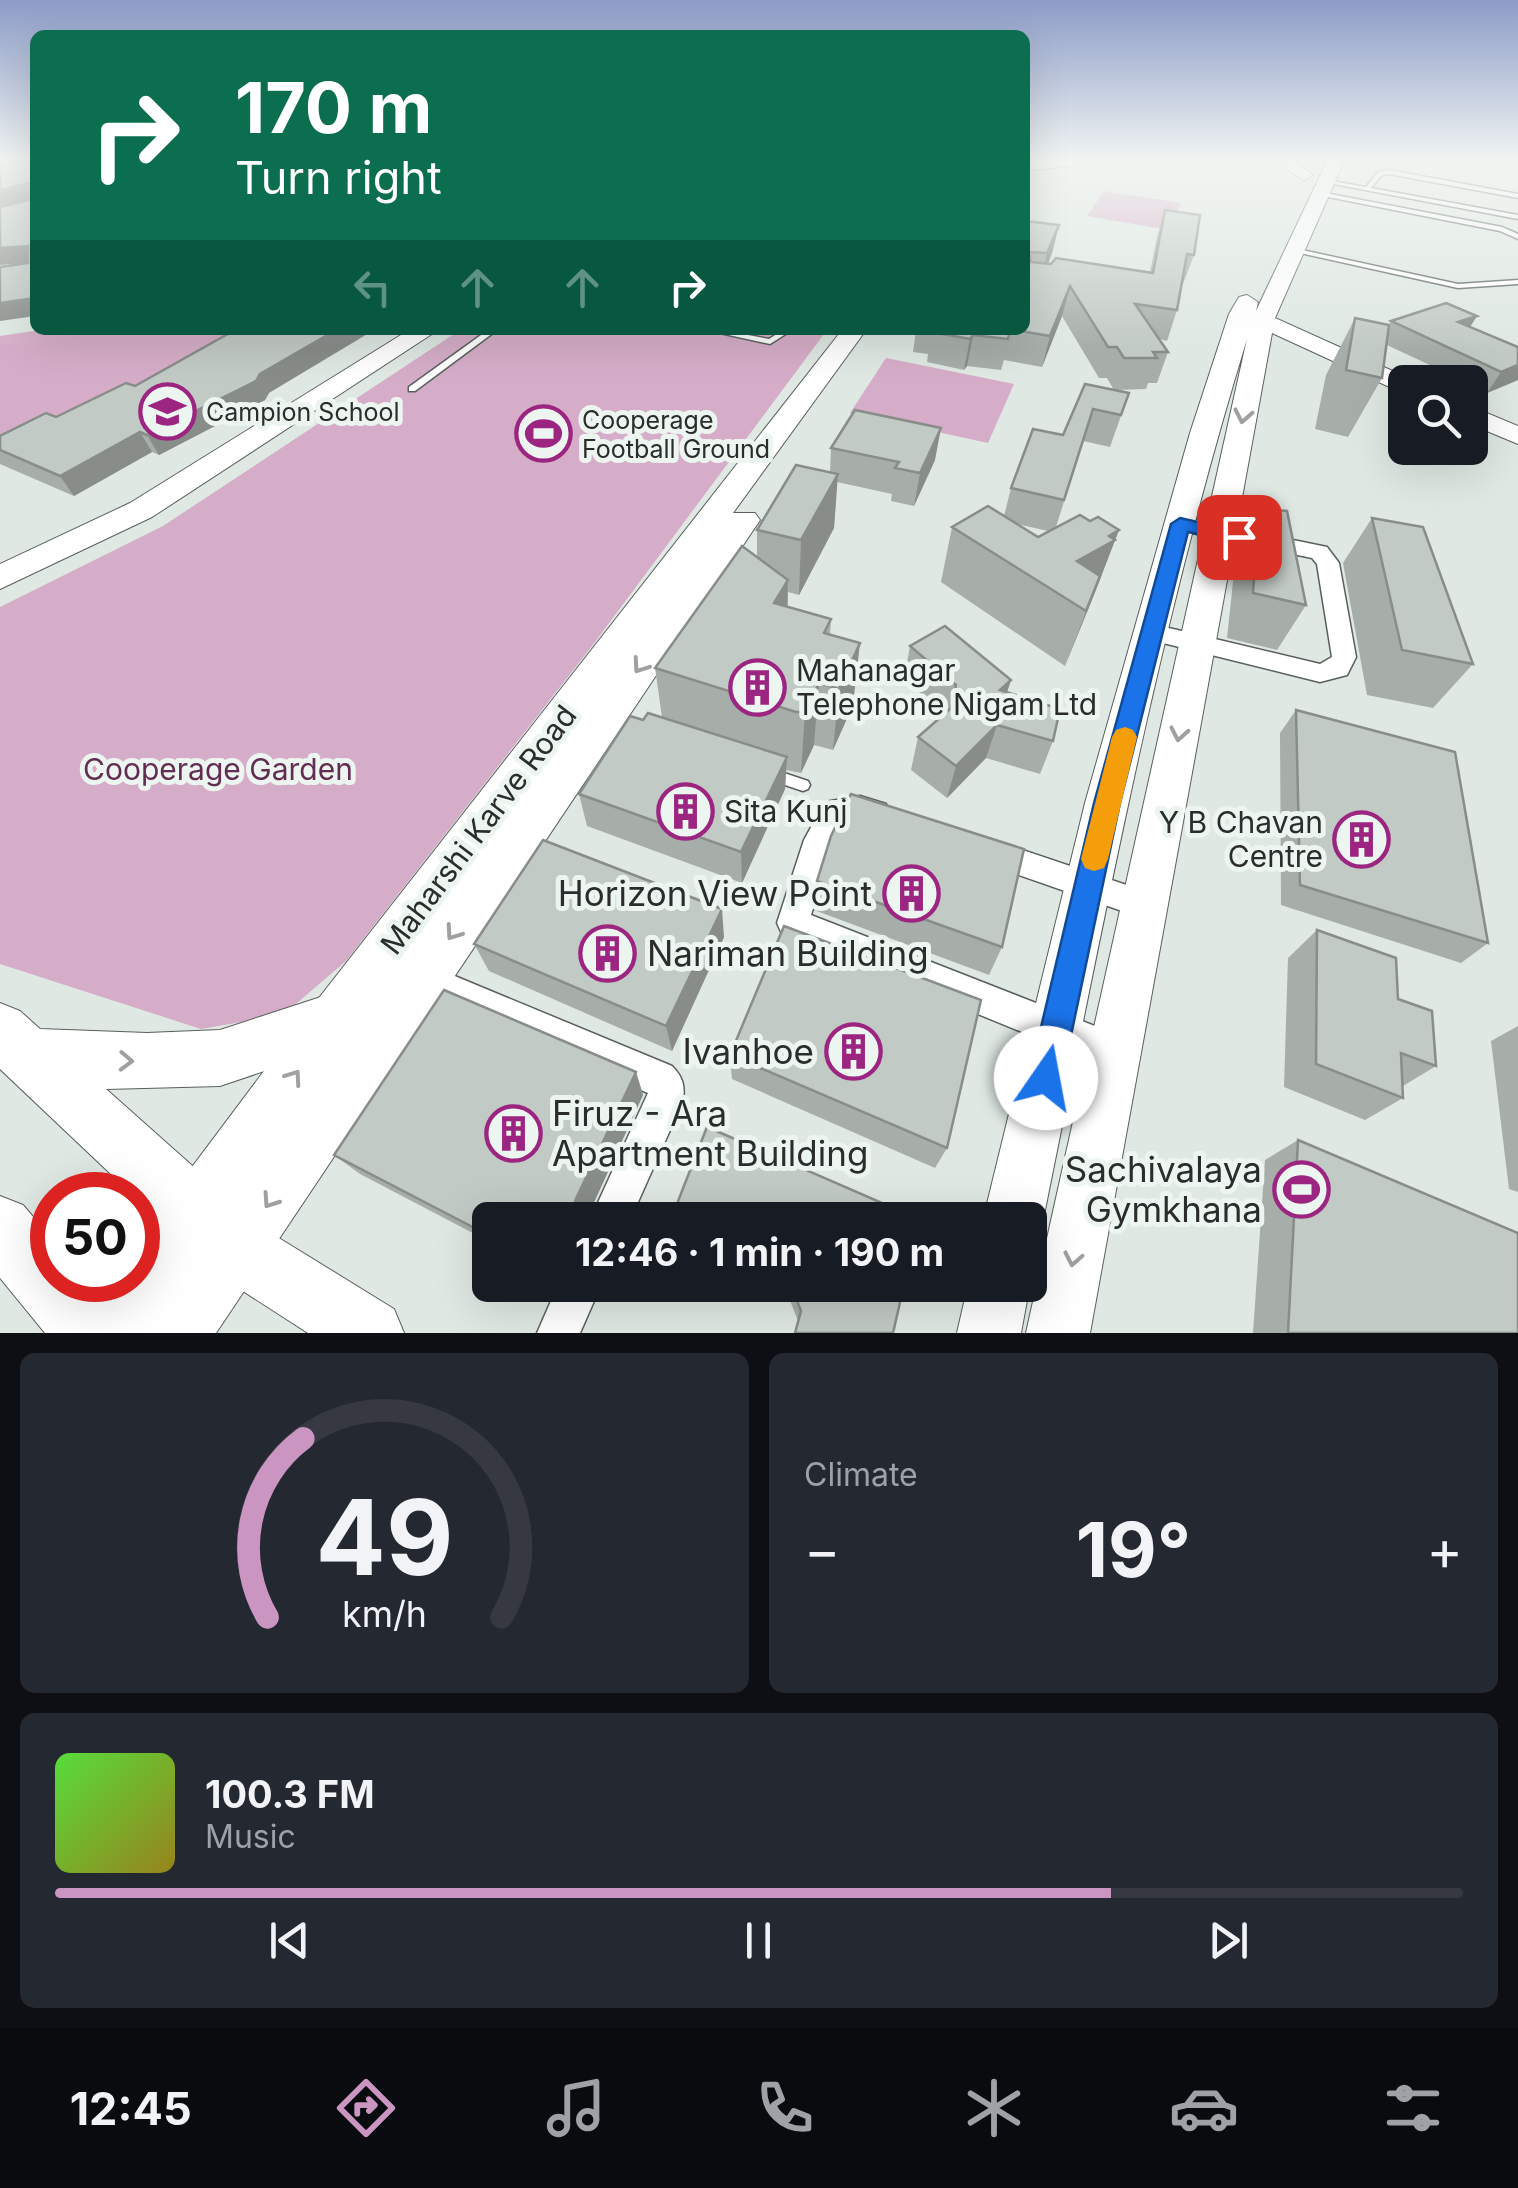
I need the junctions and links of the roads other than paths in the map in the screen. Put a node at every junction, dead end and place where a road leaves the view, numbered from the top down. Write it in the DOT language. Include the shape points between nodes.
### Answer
graph roads {
  1 [pos="1291,223"];
  2 [pos="1300,223"];
  3 [pos="1483,223"];
  4 [pos="1518,238"];
  5 [pos="1293,250"];
  6 [pos="1518,282"];
  7 [pos="1252,317"];
  8 [pos="418,335"];
  9 [pos="486,335"];
  10 [pos="735,335"];
  11 [pos="780,335"];
  12 [pos="850,335"];
  13 [pos="875,335"];
  14 [pos="1388,377"];
  15 [pos="412,389"];
  16 [pos="1488,422"];
  17 [pos="1518,436"];
  18 [pos="1180,524"];
  19 [pos="1220,534"];
  20 [pos="0,578"];
  21 [pos="1152,632"];
  22 [pos="1197,644"];
  23 [pos="748,767"];
  24 [pos="803,785"];
  25 [pos="898,820"];
  26 [pos="954,840"];
  27 [pos="1088,885"];
  28 [pos="1145,904"];
  29 [pos="421,978"];
  30 [pos="334,1022"];
  31 [pos="1056,1032"];
  32 [pos="14,1044"];
  33 [pos="1115,1052"];
  34 [pos="618,1202"];
  35 [pos="1018,1202"];
  36 [pos="0,1228"];
  37 [pos="218,1231"];
  38 [pos="572,1302"];
  39 [pos="996,1302"];
  40 [pos="89,1333"];
  41 [pos="107,1333"];
  42 [pos="178,1333"];
  43 [pos="370,1333"];
  44 [pos="558,1333"];
  45 [pos="989,1333"];
  46 [pos="1058,1333"];
  1 -- 7 [label="main road"];
  2 -- 5 [label="main road"];
  3 -- 4 [label="lane"];
  5 -- 6 [label="lane" via="1458,286"];
  5 -- 7 [label="main road"];
  7 -- 14 [label="main road"];
  7 -- 18 [label="main road"];
  7 -- 19 [label="main road, one-way"];
  8 -- 20 [label="main road" via="141,510"];
  9 -- 15 [label="lane"];
  10 -- 11 [label="lane" via="770,342"];
  12 -- 30 [label="main road, Maharshi Karve Road"];
  13 -- 29 [label="main road, Maharshi Karve Road, one-way" via="612,722"];
  16 -- 17 [label="main road"];
  18 -- 19 [label="street"];
  18 -- 21 [label="main road"];
  19 -- 22 [label="main road"];
  19 -- 22 [label="street" via="1320,552 1328,563 1344,658 1338,669 1320,673"];
  21 -- 22 [label="street"];
  21 -- 27 [label="main road"];
  22 -- 28 [label="main road, one-way"];
  23 -- 24 [label="lane"];
  25 -- 31 [label="street" via="860,808 835,811 793,923"];
  26 -- 27 [label="street"];
  27 -- 28 [label="street"];
  27 -- 31 [label="main road"];
  28 -- 33 [label="main road"];
  29 -- 34 [label="street" via="667,1087"];
  29 -- 37 [label="main road, Maharshi Karve Road, one-way"];
  32 -- 30 [label="main road, one-way" via="148,1062 220,1058"];
  37 -- 30 [label="main road, Maharshi Karve Road, one-way"];
  31 -- 33 [label="street"];
  31 -- 35 [label="main road"];
  32 -- 37 [label="main road"];
  33 -- 46 [label="main road, one-way"];
  36 -- 40 [label="main road"];
  37 -- 41 [label="main road, Maharshi Karve Road"];
  37 -- 42 [label="main road, Maharshi Karve Road"];
  37 -- 43 [label="main road"];
  38 -- 44 [label="street"];
  39 -- 45 [label="main road"];
}
